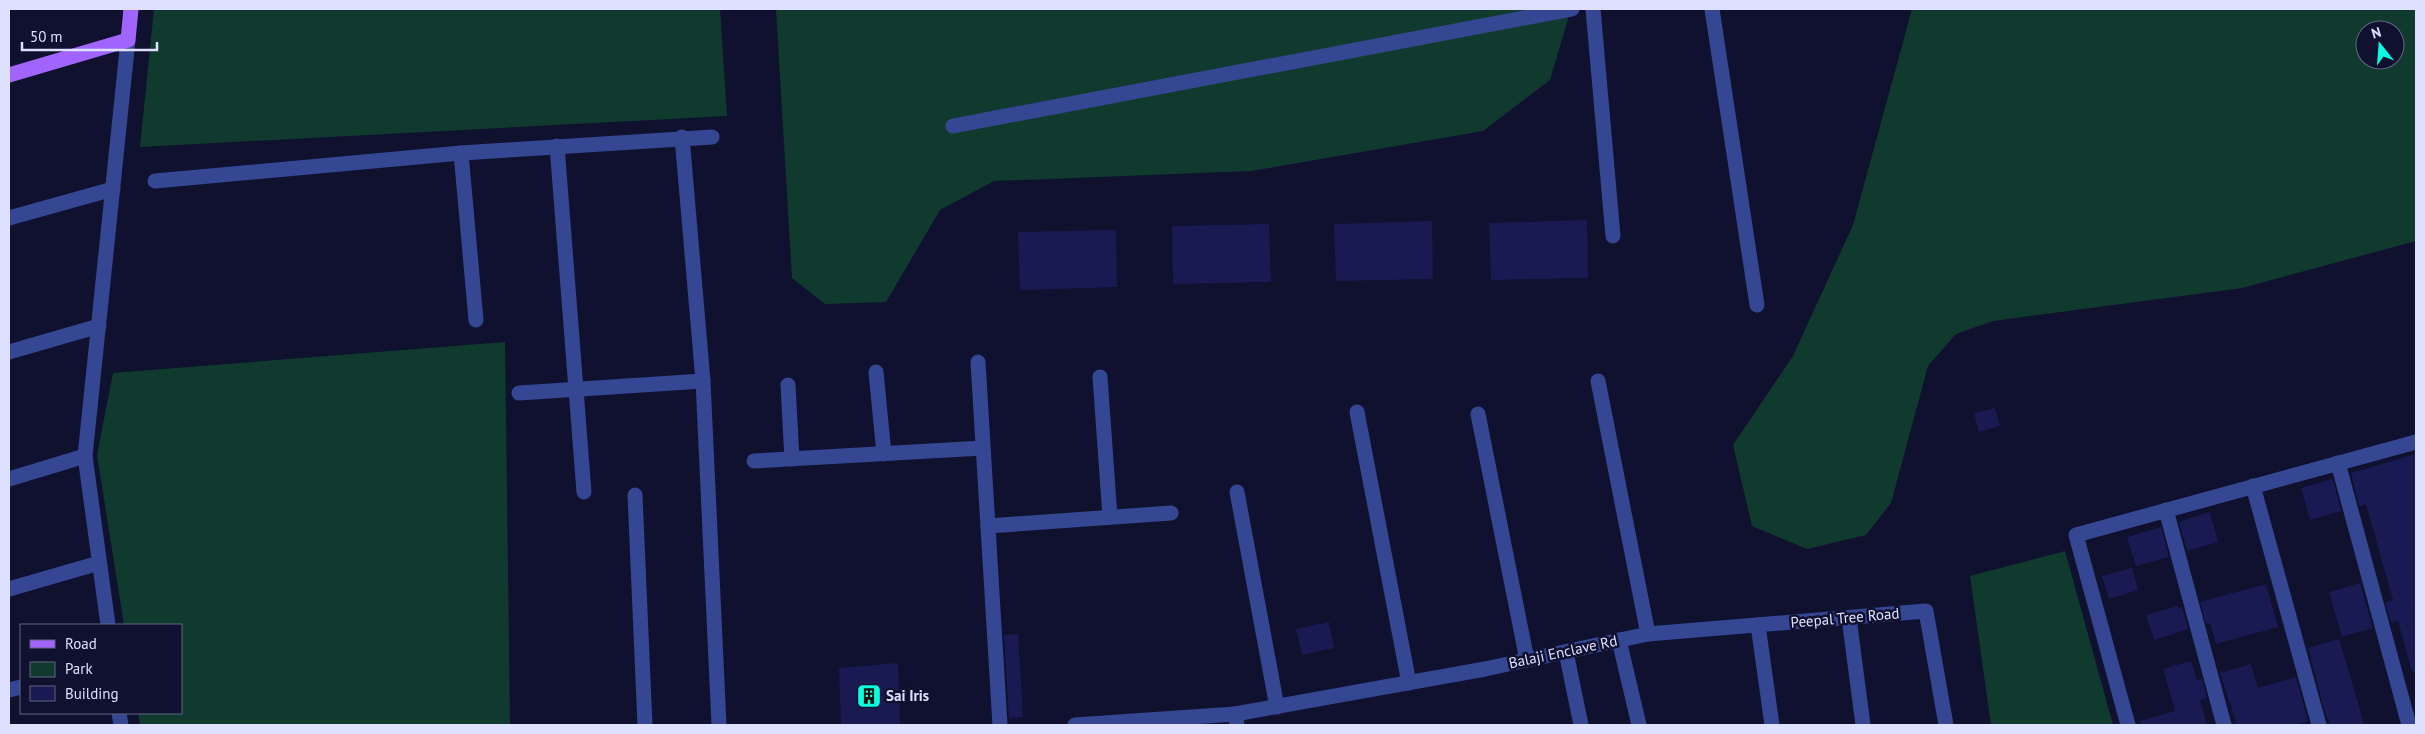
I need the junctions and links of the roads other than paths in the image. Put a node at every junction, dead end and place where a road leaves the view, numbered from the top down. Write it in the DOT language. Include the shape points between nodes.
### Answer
graph roads {
  1 [pos="131,9"];
  2 [pos="1572,9"];
  3 [pos="1593,9"];
  4 [pos="1712,9"];
  5 [pos="128,40"];
  6 [pos="9,75"];
  7 [pos="953,126"];
  8 [pos="682,137"];
  9 [pos="712,137"];
  10 [pos="557,146"];
  11 [pos="461,153"];
  12 [pos="155,181"];
  13 [pos="113,189"];
  14 [pos="9,218"];
  15 [pos="1613,236"];
  16 [pos="1756,305"];
  17 [pos="476,320"];
  18 [pos="99,326"];
  19 [pos="9,352"];
  20 [pos="978,362"];
  21 [pos="876,372"];
  22 [pos="1100,377"];
  23 [pos="703,380"];
  24 [pos="1598,381"];
  25 [pos="788,385"];
  26 [pos="577,388"];
  27 [pos="518,393"];
  28 [pos="1357,412"];
  29 [pos="1478,414"];
  30 [pos="2416,442"];
  31 [pos="984,448"];
  32 [pos="884,454"];
  33 [pos="85,456"];
  34 [pos="792,459"];
  35 [pos="754,461"];
  36 [pos="2338,463"];
  37 [pos="9,479"];
  38 [pos="2254,486"];
  39 [pos="584,492"];
  40 [pos="1237,492"];
  41 [pos="635,496"];
  42 [pos="2166,510"];
  43 [pos="1171,513"];
  44 [pos="1110,517"];
  45 [pos="988,526"];
  46 [pos="99,563"];
  47 [pos="9,590"];
  48 [pos="1849,618"];
  49 [pos="108,624"];
  50 [pos="1758,625"];
  51 [pos="1648,634"];
  52 [pos="1619,640"];
  53 [pos="1566,652"];
  54 [pos="1527,660"];
  55 [pos="1409,683"];
  56 [pos="1277,707"];
  57 [pos="1236,720"];
  58 [pos="645,725"];
  59 [pos="719,725"];
  60 [pos="1000,725"];
  61 [pos="1075,725"];
  62 [pos="1581,725"];
  63 [pos="1639,725"];
  64 [pos="1772,725"];
  65 [pos="1863,725"];
  66 [pos="1946,725"];
  67 [pos="2128,725"];
  68 [pos="2224,725"];
  69 [pos="2318,725"];
  70 [pos="2409,725"];
  1 -- 5 [label="main road"];
  2 -- 7 [label="street"];
  3 -- 15 [label="street"];
  4 -- 16 [label="street"];
  5 -- 6 [label="main road"];
  5 -- 13 [label="street"];
  8 -- 9 [label="street"];
  8 -- 10 [label="street"];
  8 -- 23 [label="street"];
  10 -- 11 [label="street"];
  10 -- 26 [label="street"];
  11 -- 12 [label="street"];
  11 -- 17 [label="street"];
  13 -- 14 [label="street"];
  13 -- 18 [label="street"];
  18 -- 19 [label="street"];
  18 -- 33 [label="street"];
  20 -- 31 [label="street"];
  21 -- 32 [label="street"];
  22 -- 44 [label="street"];
  23 -- 26 [label="street"];
  23 -- 59 [label="street"];
  24 -- 51 [label="street"];
  25 -- 34 [label="street"];
  26 -- 27 [label="street"];
  26 -- 39 [label="street"];
  28 -- 55 [label="street"];
  29 -- 54 [label="street"];
  30 -- 36 [label="street"];
  31 -- 32 [label="street"];
  31 -- 45 [label="street"];
  32 -- 34 [label="street"];
  33 -- 37 [label="street"];
  33 -- 46 [label="street"];
  34 -- 35 [label="street"];
  36 -- 38 [label="street"];
  36 -- 70 [label="street"];
  38 -- 42 [label="street"];
  38 -- 69 [label="street"];
  40 -- 56 [label="street"];
  41 -- 58 [label="street"];
  42 -- 67 [label="street" via="2076,535"];
  42 -- 68 [label="street"];
  43 -- 44 [label="street"];
  44 -- 45 [label="street"];
  45 -- 60 [label="street"];
  46 -- 47 [label="street"];
  46 -- 49 [label="street"];
  48 -- 50 [label="street, Peepal Tree Road"];
  48 -- 65 [label="street"];
  48 -- 66 [label="street, Peepal Tree Road" via="1926,611"];
  50 -- 51 [label="street, Peepal Tree Road"];
  50 -- 64 [label="street"];
  51 -- 52 [label="street, Balaji Enclave Rd"];
  52 -- 53 [label="street, Balaji Enclave Rd"];
  52 -- 63 [label="street"];
  53 -- 54 [label="street, Balaji Enclave Rd"];
  53 -- 62 [label="street"];
  54 -- 55 [label="street, Balaji Enclave Rd"];
  55 -- 56 [label="street, Balaji Enclave Rd"];
  56 -- 57 [label="street, Balaji Enclave Rd"];
  57 -- 61 [label="street, Balaji Enclave Rd"];
}
